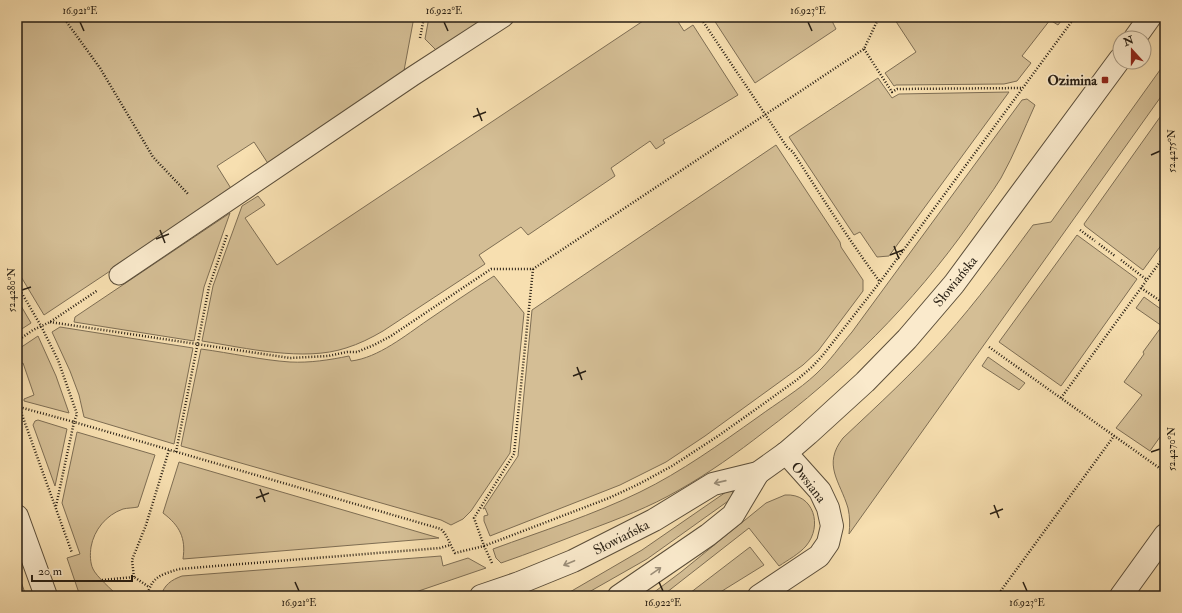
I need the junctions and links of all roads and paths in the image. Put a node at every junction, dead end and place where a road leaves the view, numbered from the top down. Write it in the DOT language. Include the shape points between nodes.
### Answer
graph roads {
  1 [pos="63,17"];
  2 [pos="504,17"];
  3 [pos="700,17"];
  4 [pos="879,17"];
  5 [pos="1074,17"];
  6 [pos="1150,17"];
  7 [pos="1141,30"];
  8 [pos="864,49"];
  9 [pos="1112,70"];
  10 [pos="1022,88"];
  11 [pos="765,115"];
  12 [pos="242,191"];
  13 [pos="207,215"];
  14 [pos="1080,230"];
  15 [pos="1095,241"];
  16 [pos="1099,244"];
  17 [pos="1165,255"];
  18 [pos="1116,256"];
  19 [pos="1121,260"];
  20 [pos="533,269"];
  21 [pos="119,275"];
  22 [pos="1147,280"];
  23 [pos="880,282"];
  24 [pos="17,285"];
  25 [pos="1141,288"];
  26 [pos="97,290"];
  27 [pos="1165,304"];
  28 [pos="50,322"];
  29 [pos="41,326"];
  30 [pos="17,341"];
  31 [pos="198,344"];
  32 [pos="989,346"];
  33 [pos="1060,398"];
  34 [pos="17,401"];
  35 [pos="18,407"];
  36 [pos="74,422"];
  37 [pos="1114,436"];
  38 [pos="169,450"];
  39 [pos="176,452"];
  40 [pos="786,453"];
  41 [pos="1165,472"];
  42 [pos="758,473"];
  43 [pos="56,508"];
  44 [pos="17,516"];
  45 [pos="1165,535"];
  46 [pos="450,545"];
  47 [pos="484,546"];
  48 [pos="72,553"];
  49 [pos="134,577"];
  50 [pos="102,580"];
  51 [pos="519,583"];
  52 [pos="149,587"];
  53 [pos="1000,591"];
  54 [pos="46,596"];
  55 [pos="147,596"];
  56 [pos="481,596"];
  57 [pos="619,596"];
  58 [pos="759,596"];
  59 [pos="997,596"];
  60 [pos="1007,596"];
  61 [pos="1121,596"];
  1 -- 13 [label="path" via="100,68 153,157"];
  2 -- 12 [label="street"];
  3 -- 11 [label="path"];
  4 -- 8 [label="path"];
  5 -- 10 [label="path"];
  6 -- 7 [label="street"];
  8 -- 10 [label="path" via="892,92 897,89"];
  8 -- 11 [label="path"];
  9 -- 40 [label="street, Słowiańska" via="954,284 907,339 865,382"];
  10 -- 23 [label="path"];
  11 -- 20 [label="path"];
  11 -- 23 [label="path" via="793,152"];
  12 -- 13 [label="street"];
  12 -- 31 [label="path" via="209,287"];
  13 -- 21 [label="street"];
  14 -- 15 [label="path"];
  16 -- 18 [label="path"];
  17 -- 22 [label="path"];
  19 -- 22 [label="path"];
  20 -- 31 [label="path" via="491,268 391,336 357,352 290,358"];
  20 -- 47 [label="path" via="514,454 474,518"];
  22 -- 25 [label="path"];
  23 -- 47 [label="path" via="812,367 718,436 639,484"];
  24 -- 29 [label="path"];
  25 -- 27 [label="path"];
  25 -- 33 [label="path"];
  26 -- 28 [label="path"];
  28 -- 29 [label="path"];
  28 -- 31 [label="path"];
  29 -- 30 [label="path"];
  29 -- 36 [label="path" via="58,360 77,414"];
  31 -- 39 [label="path"];
  32 -- 33 [label="path"];
  33 -- 37 [label="path"];
  34 -- 35 [label="path"];
  35 -- 36 [label="path"];
  35 -- 43 [label="path"];
  36 -- 38 [label="path"];
  36 -- 43 [label="path"];
  37 -- 41 [label="path"];
  37 -- 53 [label="path"];
  38 -- 39 [label="path"];
  38 -- 49 [label="path" via="144,531 132,560"];
  39 -- 46 [label="path" via="441,529"];
  40 -- 42 [label="street, Słowiańska"];
  40 -- 58 [label="street, Owsiana" via="820,491 828,508 832,526 828,544 819,556"];
  42 -- 51 [label="street, Słowiańska, one-way" via="713,484 654,520 573,562"];
  57 -- 42 [label="street, Słowiańska, one-way" via="708,536 733,515"];
  43 -- 48 [label="path"];
  44 -- 54 [label="street"];
  45 -- 61 [label="street"];
  46 -- 47 [label="path" via="455,552"];
  46 -- 52 [label="path" via="440,548 179,569 159,576"];
  47 -- 51 [label="path" via="493,566"];
  49 -- 50 [label="path"];
  49 -- 52 [label="path"];
  51 -- 56 [label="street, Słowiańska"];
  52 -- 55 [label="path"];
  53 -- 59 [label="path"];
  53 -- 60 [label="path"];
}
